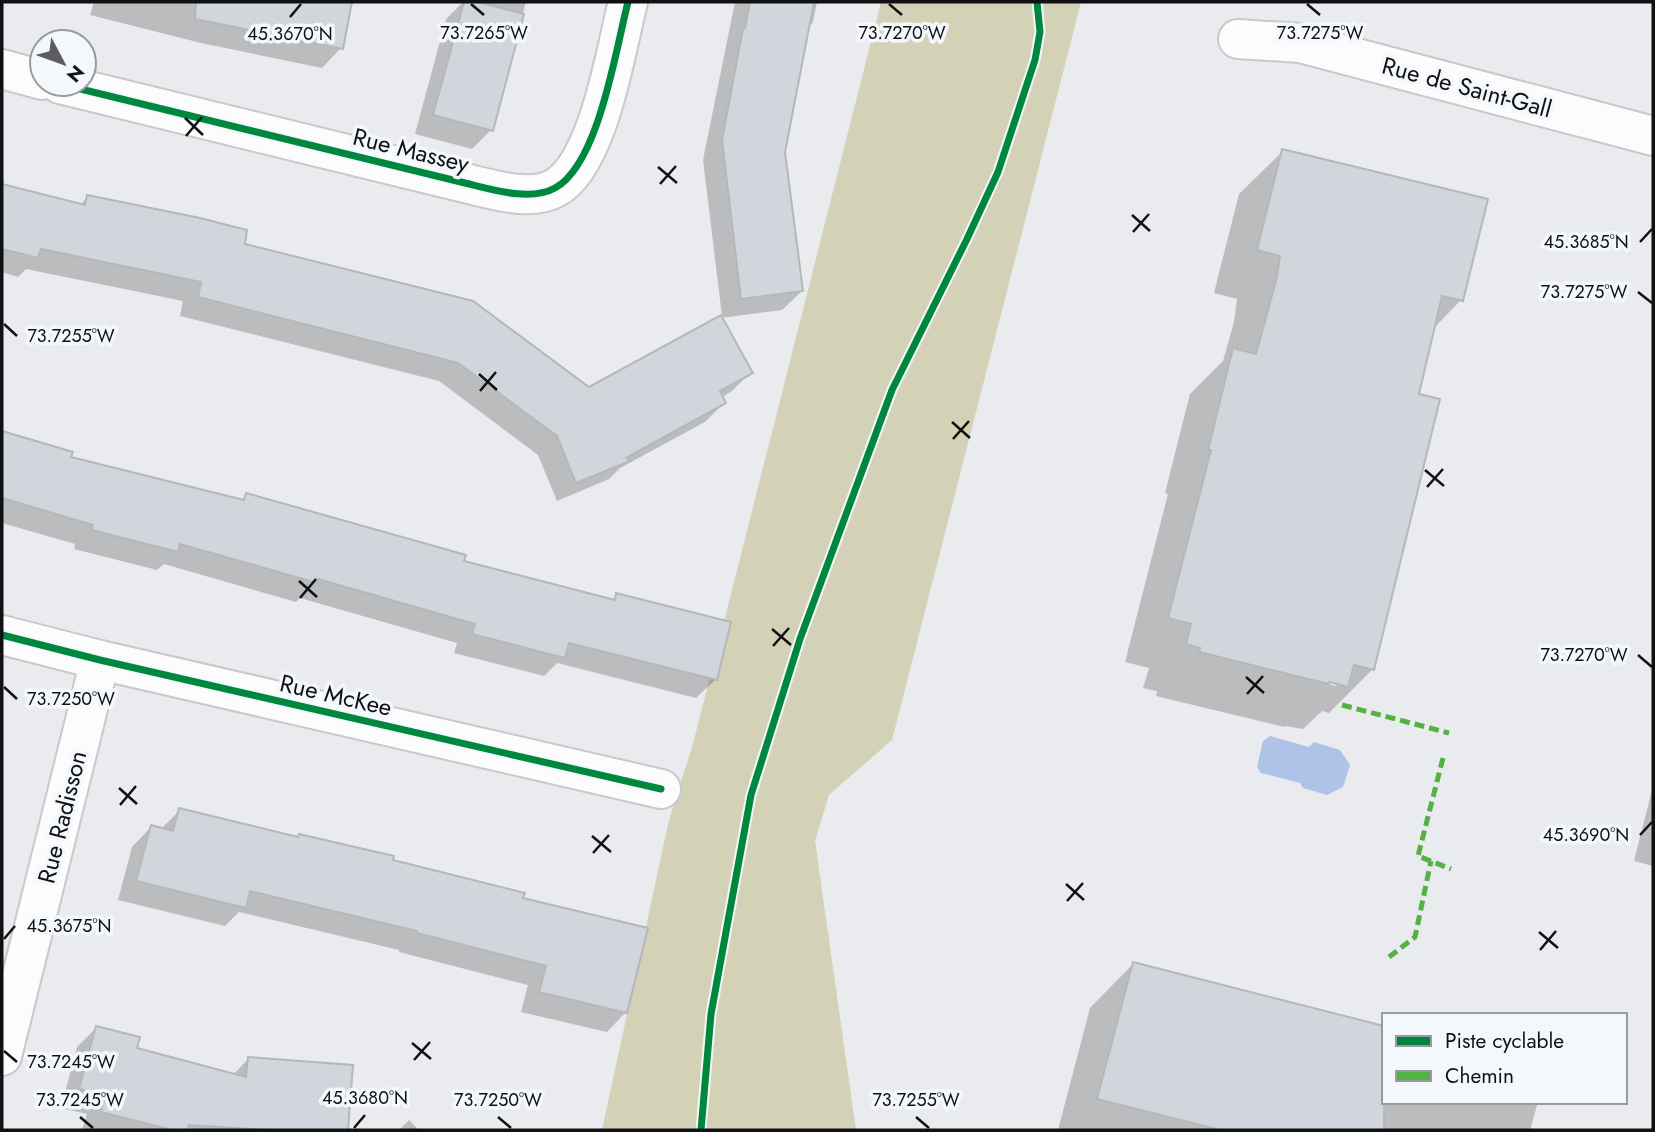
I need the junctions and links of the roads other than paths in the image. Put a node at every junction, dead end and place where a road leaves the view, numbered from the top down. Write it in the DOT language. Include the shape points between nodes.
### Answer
graph roads {
  1 [pos="628,2"];
  2 [pos="1238,39"];
  3 [pos="2,69"];
  4 [pos="28,76"];
  5 [pos="98,93"];
  6 [pos="1653,136"];
  7 [pos="2,635"];
  8 [pos="100,660"];
  9 [pos="661,789"];
  10 [pos="2,1056"];
  1 -- 5 [label="street, Rue Massey" via="590,144 555,188 533,194 465,183"];
  2 -- 6 [label="street, Rue de Saint-Gall" via="1300,43"];
  3 -- 4 [label="street"];
  7 -- 8 [label="street, Rue McKee"];
  8 -- 9 [label="street, Rue McKee"];
  8 -- 10 [label="street, Rue Radisson"];
}
